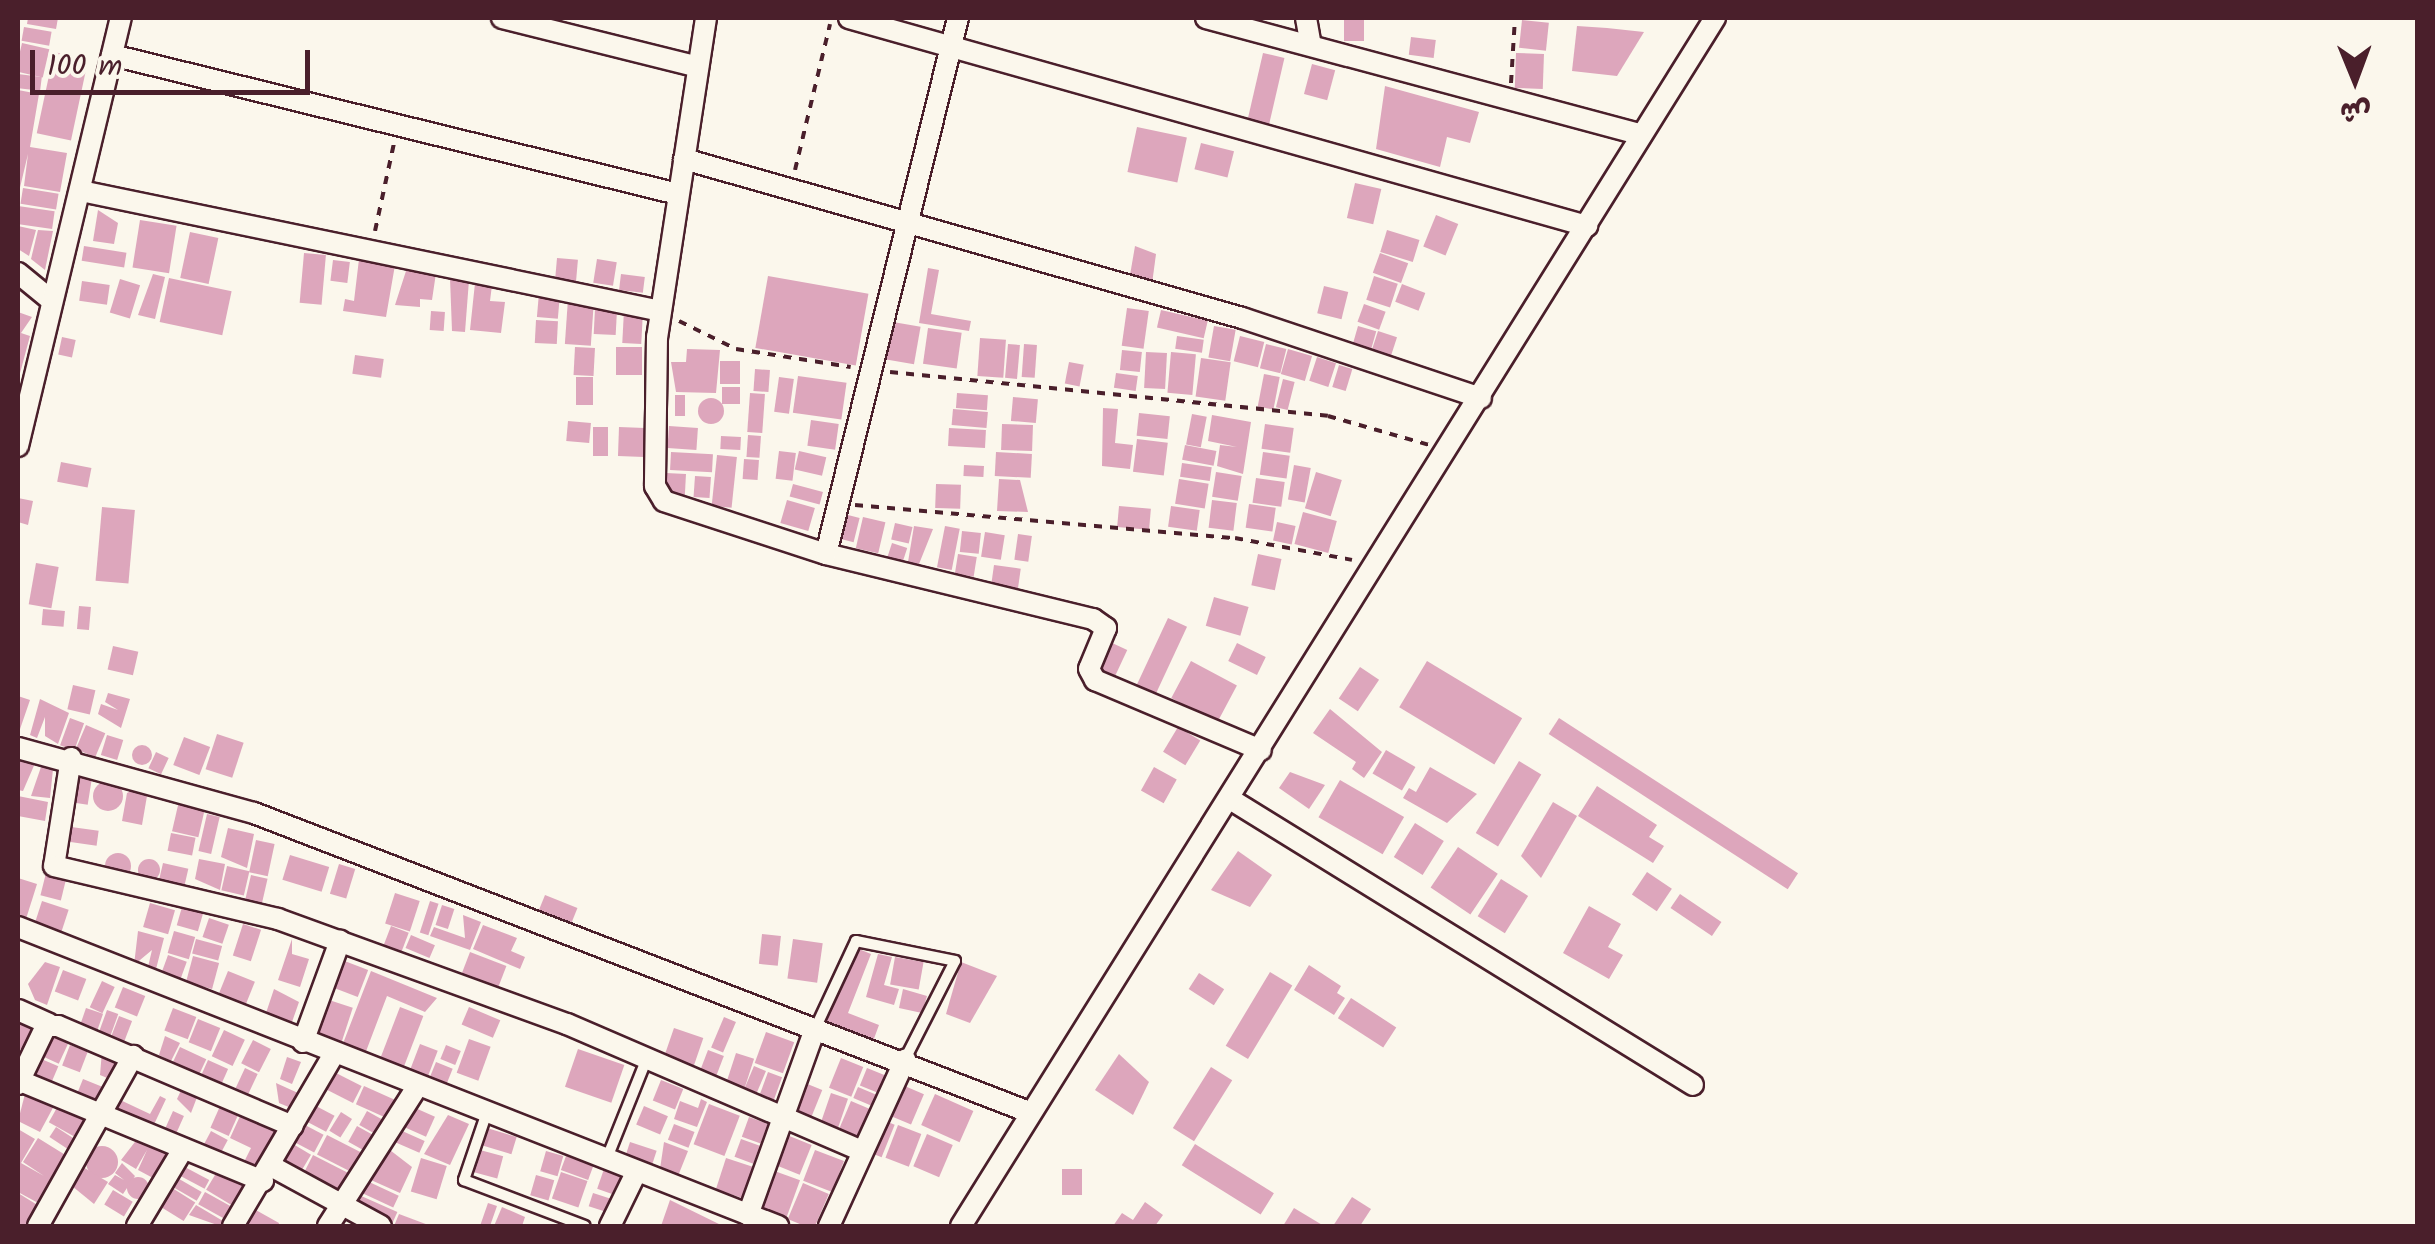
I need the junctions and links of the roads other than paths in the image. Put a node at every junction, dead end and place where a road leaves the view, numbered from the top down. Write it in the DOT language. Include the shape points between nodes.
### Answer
graph roads {
  1 [pos="122,18"];
  2 [pos="502,18"];
  3 [pos="706,18"];
  4 [pos="848,18"];
  5 [pos="958,18"];
  6 [pos="1206,18"];
  7 [pos="1306,18"];
  8 [pos="1716,18"];
  9 [pos="1311,45"];
  10 [pos="952,47"];
  11 [pos="112,54"];
  12 [pos="698,67"];
  13 [pos="1642,135"];
  14 [pos="684,159"];
  15 [pos="82,192"];
  16 [pos="678,194"];
  17 [pos="909,224"];
  18 [pos="1587,226"];
  19 [pos="18,273"];
  20 [pos="51,300"];
  21 [pos="661,311"];
  22 [pos="1482,398"];
  23 [pos="21,416"];
  24 [pos="18,446"];
  25 [pos="826,554"];
  26 [pos="18,748"];
  27 [pos="1262,750"];
  28 [pos="71,758"];
  29 [pos="1230,798"];
  30 [pos="18,927"];
  31 [pos="340,941"];
  32 [pos="18,1010"];
  33 [pos="49,1024"];
  34 [pos="815,1030"];
  35 [pos="303,1042"];
  36 [pos="334,1054"];
  37 [pos="133,1056"];
  38 [pos="647,1058"];
  39 [pos="905,1060"];
  40 [pos="18,1081"];
  41 [pos="418,1085"];
  42 [pos="1693,1085"];
  43 [pos="487,1112"];
  44 [pos="1029,1112"];
  45 [pos="784,1116"];
  46 [pos="101,1118"];
  47 [pos="294,1126"];
  48 [pos="184,1149"];
  49 [pos="860,1150"];
  50 [pos="607,1159"];
  51 [pos="637,1171"];
  52 [pos="267,1174"];
  53 [pos="340,1207"];
  54 [pos="745,1221"];
  55 [pos="38,1226"];
  56 [pos="137,1226"];
  57 [pos="232,1226"];
  58 [pos="328,1226"];
  59 [pos="380,1226"];
  60 [pos="585,1226"];
  61 [pos="610,1226"];
  62 [pos="778,1226"];
  63 [pos="828,1226"];
  64 [pos="962,1226"];
  1 -- 11 [label="street"];
  2 -- 12 [label="street"];
  3 -- 12 [label="street"];
  4 -- 10 [label="street"];
  5 -- 10 [label="street"];
  6 -- 9 [label="street"];
  7 -- 9 [label="street"];
  8 -- 13 [label="street"];
  9 -- 13 [label="street"];
  10 -- 17 [label="street"];
  10 -- 18 [label="street"];
  11 -- 15 [label="street"];
  11 -- 16 [label="street"];
  12 -- 14 [label="street"];
  13 -- 18 [label="street"];
  14 -- 16 [label="street"];
  14 -- 17 [label="street"];
  15 -- 20 [label="street"];
  15 -- 21 [label="street"];
  16 -- 21 [label="street"];
  17 -- 22 [label="street" via="1242,318"];
  17 -- 25 [label="street"];
  18 -- 22 [label="street"];
  19 -- 20 [label="street"];
  20 -- 23 [label="street"];
  21 -- 25 [label="street" via="655,486 664,501"];
  22 -- 27 [label="street"];
  23 -- 24 [label="street"];
  25 -- 27 [label="street" via="1093,618 1106,628 1090,669 1096,680"];
  26 -- 28 [label="street"];
  27 -- 29 [label="street"];
  28 -- 31 [label="street" via="54,866 226,904"];
  28 -- 34 [label="street" via="254,814"];
  29 -- 42 [label="street"];
  29 -- 44 [label="street"];
  30 -- 35 [label="street"];
  31 -- 35 [label="street"];
  31 -- 38 [label="street"];
  32 -- 33 [label="street"];
  33 -- 37 [label="street"];
  33 -- 40 [label="street"];
  34 -- 39 [label="street"];
  34 -- 39 [label="lane" via="856,941 955,960"];
  34 -- 45 [label="street"];
  35 -- 36 [label="street"];
  36 -- 41 [label="street"];
  36 -- 47 [label="street"];
  37 -- 46 [label="street"];
  37 -- 47 [label="street"];
  38 -- 45 [label="street"];
  38 -- 50 [label="lane"];
  39 -- 44 [label="street"];
  39 -- 49 [label="street"];
  40 -- 46 [label="street"];
  41 -- 43 [label="street"];
  41 -- 53 [label="street"];
  43 -- 50 [label="street"];
  43 -- 60 [label="lane" via="464,1180"];
  44 -- 64 [label="street"];
  45 -- 49 [label="street"];
  45 -- 54 [label="street"];
  46 -- 48 [label="street"];
  46 -- 55 [label="street"];
  47 -- 52 [label="street"];
  48 -- 52 [label="street"];
  48 -- 56 [label="street"];
  49 -- 63 [label="street"];
  50 -- 51 [label="street"];
  51 -- 54 [label="street"];
  51 -- 61 [label="street"];
  52 -- 53 [label="street"];
  52 -- 57 [label="street"];
  53 -- 58 [label="street"];
  53 -- 59 [label="street"];
  54 -- 62 [label="street"];
}
